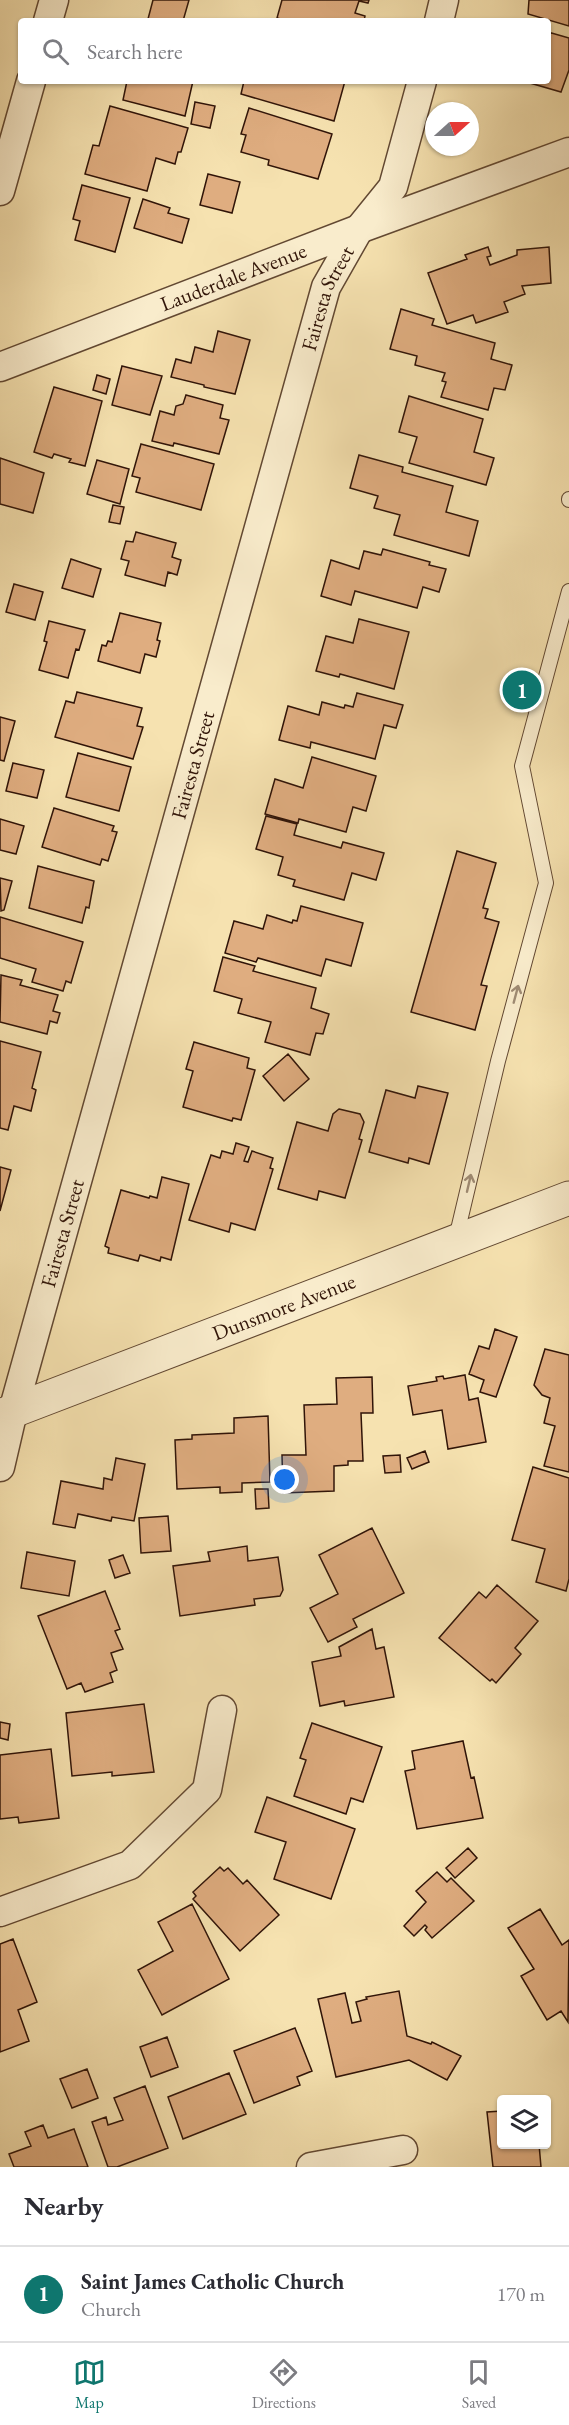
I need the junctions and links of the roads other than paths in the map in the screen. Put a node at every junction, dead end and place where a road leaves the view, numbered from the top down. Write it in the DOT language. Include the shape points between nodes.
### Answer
graph roads {
  1 [pos="54,0"];
  2 [pos="444,0"];
  3 [pos="49,18"];
  4 [pos="440,18"];
  5 [pos="30,84"];
  6 [pos="421,84"];
  7 [pos="569,152"];
  8 [pos="0,191"];
  9 [pos="359,229"];
  10 [pos="0,367"];
  11 [pos="569,591"];
  12 [pos="569,1198"];
  13 [pos="456,1240"];
  14 [pos="6,1414"];
  15 [pos="0,1467"];
  16 [pos="222,1710"];
  17 [pos="0,1912"];
  18 [pos="403,2150"];
  19 [pos="311,2167"];
  1 -- 3 [label="street"];
  2 -- 4 [label="street"];
  5 -- 8 [label="street"];
  6 -- 9 [label="street, Fairesta Street" via="393,187"];
  7 -- 9 [label="street, Lauderdale Avenue"];
  9 -- 10 [label="street, Lauderdale Avenue"];
  9 -- 14 [label="street, Fairesta Street" via="326,287"];
  13 -- 11 [label="lane, one-way" via="498,1061 546,883 522,766"];
  12 -- 13 [label="street, Dunsmore Avenue"];
  13 -- 14 [label="street, Dunsmore Avenue"];
  14 -- 15 [label="street, Fairesta Street"];
  16 -- 17 [label="street" via="207,1790 130,1864"];
  18 -- 19 [label="street"];
}
